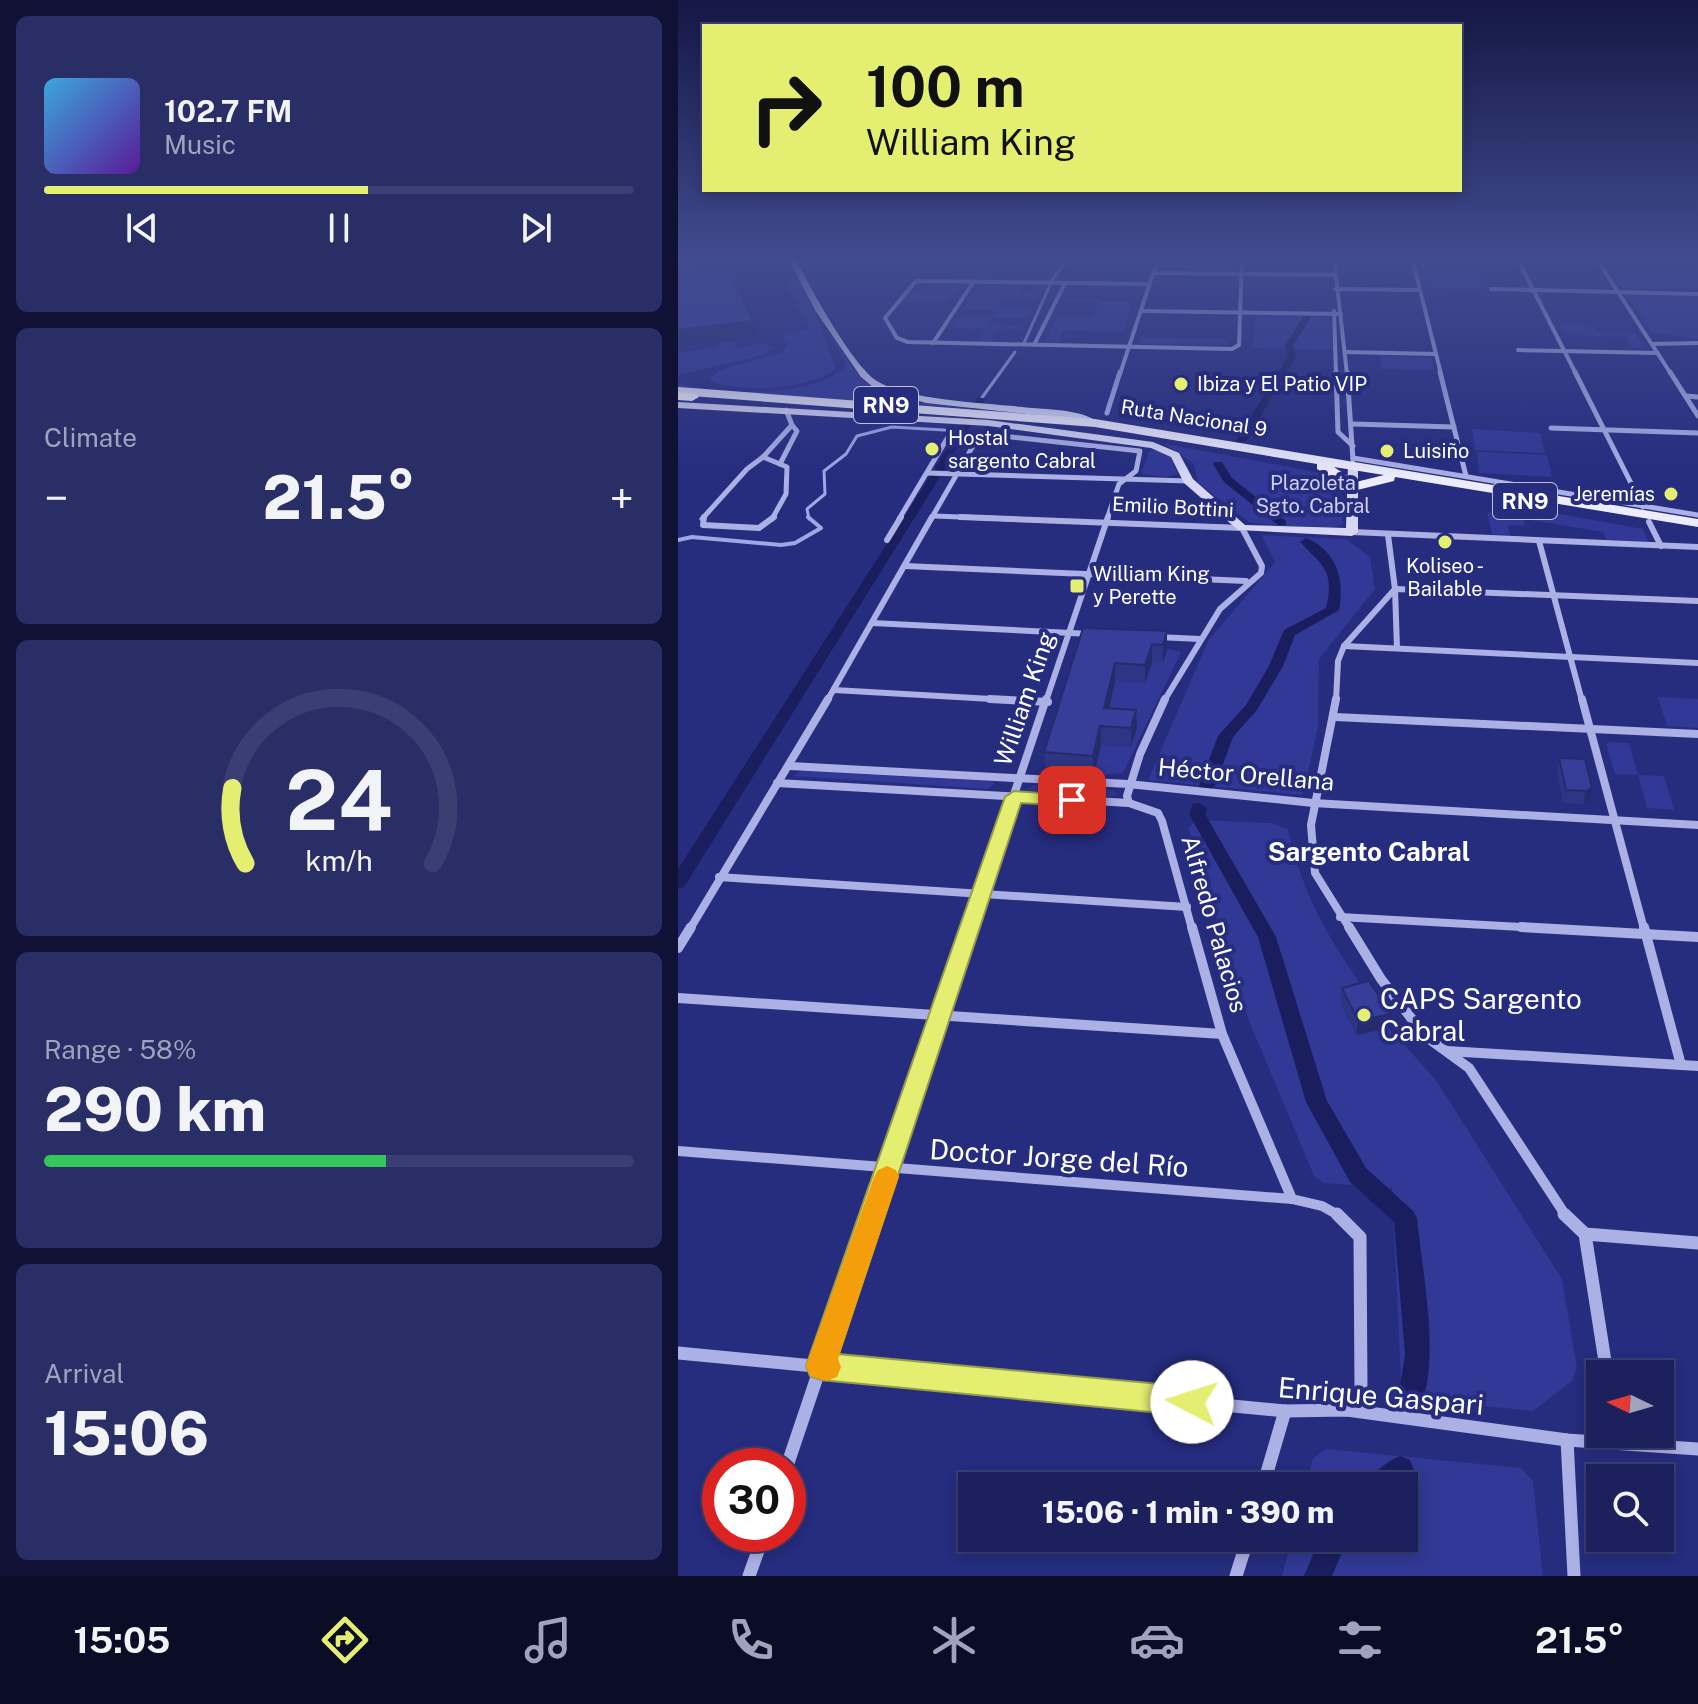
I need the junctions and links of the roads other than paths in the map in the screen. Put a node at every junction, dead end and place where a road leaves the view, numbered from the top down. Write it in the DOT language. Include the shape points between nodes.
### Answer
graph roads {
  1 [pos="834,332"];
  2 [pos="893,332"];
  3 [pos="941,332"];
  4 [pos="1041,332"];
  5 [pos="1135,332"];
  6 [pos="1241,332"];
  7 [pos="1333,332"];
  8 [pos="1342,332"];
  9 [pos="1430,332"];
  10 [pos="1553,332"];
  11 [pos="1644,332"];
  12 [pos="1648,338"];
  13 [pos="1666,342"];
  14 [pos="933,343"];
  15 [pos="1698,343"];
  16 [pos="1652,344"];
  17 [pos="1034,345"];
  18 [pos="1129,348"];
  19 [pos="1518,350"];
  20 [pos="1563,351"];
  21 [pos="1345,352"];
  22 [pos="1658,353"];
  23 [pos="1436,354"];
  24 [pos="682,395"];
  25 [pos="1686,396"];
  26 [pos="1698,397"];
  27 [pos="678,405"];
  28 [pos="786,410"];
  29 [pos="1107,413"];
  30 [pos="1698,416"];
  31 [pos="1095,423"];
  32 [pos="1353,424"];
  33 [pos="792,425"];
  34 [pos="1454,427"];
  35 [pos="1551,428"];
  36 [pos="1603,430"];
  37 [pos="951,432"];
  38 [pos="1698,433"];
  39 [pos="1353,446"];
  40 [pos="763,457"];
  41 [pos="780,464"];
  42 [pos="1314,464"];
  43 [pos="1353,464"];
  44 [pos="927,473"];
  45 [pos="958,473"];
  46 [pos="1466,476"];
  47 [pos="1128,479"];
  48 [pos="1397,479"];
  49 [pos="1188,481"];
  50 [pos="1353,487"];
  51 [pos="1491,489"];
  52 [pos="1645,514"];
  53 [pos="1698,515"];
  54 [pos="934,516"];
  55 [pos="1107,522"];
  56 [pos="1698,523"];
  57 [pos="1242,528"];
  58 [pos="1698,530"];
  59 [pos="1352,532"];
  60 [pos="1388,535"];
  61 [pos="887,540"];
  62 [pos="1539,541"];
  63 [pos="1661,546"];
  64 [pos="1698,547"];
  65 [pos="905,566"];
  66 [pos="1091,574"];
  67 [pos="1247,581"];
  68 [pos="1395,589"];
  69 [pos="1555,595"];
  70 [pos="1698,601"];
  71 [pos="872,623"];
  72 [pos="1071,633"];
  73 [pos="1100,635"];
  74 [pos="1143,637"];
  75 [pos="1200,639"];
  76 [pos="1344,646"];
  77 [pos="1397,648"];
  78 [pos="1572,656"];
  79 [pos="1698,663"];
  80 [pos="834,690"];
  81 [pos="1048,702"];
  82 [pos="1335,717"];
  83 [pos="1591,728"];
  84 [pos="1698,734"];
  85 [pos="790,766"];
  86 [pos="1021,778"];
  87 [pos="777,783"];
  88 [pos="1128,784"];
  89 [pos="1014,797"];
  90 [pos="1129,803"];
  91 [pos="1313,803"];
  92 [pos="1616,821"];
  93 [pos="1698,825"];
  94 [pos="719,877"];
  95 [pos="980,896"];
  96 [pos="1187,907"];
  97 [pos="1340,917"];
  98 [pos="1646,934"];
  99 [pos="1698,937"];
  100 [pos="678,948"];
  101 [pos="678,998"];
  102 [pos="939,1017"];
  103 [pos="1222,1034"];
  104 [pos="1444,1051"];
  105 [pos="1681,1065"];
  106 [pos="1698,1066"];
  107 [pos="678,1151"];
  108 [pos="890,1169"];
  109 [pos="1292,1199"];
  110 [pos="1585,1234"];
  111 [pos="1698,1243"];
  112 [pos="678,1353"];
  113 [pos="1605,1360"];
  114 [pos="821,1366"];
  115 [pos="1347,1410"];
  116 [pos="1285,1411"];
  117 [pos="1586,1439"];
  118 [pos="1567,1440"];
  119 [pos="1674,1446"];
  120 [pos="793,1448"];
  121 [pos="1698,1449"];
  122 [pos="1267,1472"];
  123 [pos="758,1552"];
  124 [pos="1244,1552"];
  125 [pos="749,1576"];
  126 [pos="1236,1576"];
  127 [pos="1574,1576"];
  1 -- 31 [label="street" via="876,385 926,400 1076,416"];
  2 -- 14 [label="street" via="908,342"];
  3 -- 14 [label="street"];
  4 -- 17 [label="street"];
  5 -- 18 [label="street"];
  6 -- 18 [label="street" via="1239,345 1225,350"];
  7 -- 39 [label="street" via="1338,432"];
  8 -- 21 [label="street"];
  9 -- 23 [label="street"];
  10 -- 20 [label="street"];
  11 -- 12 [label="street"];
  12 -- 13 [label="street"];
  12 -- 16 [label="street"];
  13 -- 15 [label="street"];
  13 -- 16 [label="street"];
  14 -- 17 [label="street"];
  16 -- 22 [label="street"];
  17 -- 18 [label="street"];
  18 -- 29 [label="street"];
  19 -- 20 [label="street"];
  20 -- 22 [label="street"];
  20 -- 36 [label="street"];
  21 -- 23 [label="street"];
  21 -- 32 [label="street"];
  22 -- 25 [label="street"];
  23 -- 34 [label="street"];
  24 -- 31 [label="main road, Ruta Nacional 9 / RN9"];
  24 -- 42 [label="main road, Ruta Nacional 9 / RN9" via="1059,422"];
  25 -- 26 [label="street"];
  25 -- 30 [label="street"];
  27 -- 28 [label="street"];
  28 -- 33 [label="street"];
  28 -- 49 [label="street" via="989,423 1140,443 1178,457"];
  31 -- 43 [label="main road, Ruta Nacional 9 / RN9"];
  32 -- 34 [label="street"];
  32 -- 39 [label="street"];
  33 -- 40 [label="street"];
  33 -- 41 [label="street" via="797,431"];
  34 -- 46 [label="street"];
  35 -- 36 [label="street"];
  36 -- 38 [label="street"];
  36 -- 52 [label="street"];
  37 -- 44 [label="street"];
  39 -- 43 [label="street"];
  40 -- 41 [label="street"];
  40 -- 41 [label="street" via="721,495 703,525 749,529 767,524 788,494 787,467"];
  42 -- 43 [label="main road, Ruta Nacional 9 / RN9"];
  42 -- 50 [label="main road" via="1341,475"];
  43 -- 46 [label="street"];
  43 -- 48 [label="main road, Ruta Nacional 9 / RN9"];
  43 -- 50 [label="street"];
  43 -- 51 [label="main road, Ruta Nacional 9 / RN9"];
  44 -- 45 [label="street"];
  44 -- 61 [label="street"];
  45 -- 47 [label="street"];
  45 -- 47 [label="street, William King" via="977,439 993,435 1142,452"];
  45 -- 54 [label="street"];
  46 -- 51 [label="main road"];
  46 -- 52 [label="street"];
  47 -- 49 [label="street"];
  47 -- 55 [label="street, William King" via="1119,484"];
  48 -- 50 [label="main road"];
  48 -- 52 [label="main road, Ruta Nacional 9 / RN9"];
  49 -- 57 [label="street"];
  50 -- 59 [label="street"];
  51 -- 52 [label="main road, Ruta Nacional 9 / RN9"];
  52 -- 53 [label="street"];
  52 -- 56 [label="main road, Ruta Nacional 9 / RN9"];
  52 -- 58 [label="main road, Ruta Nacional 9 / RN9"];
  52 -- 63 [label="street"];
  54 -- 55 [label="street, Emilio Bottini"];
  54 -- 65 [label="street"];
  55 -- 57 [label="street, Emilio Bottini"];
  55 -- 66 [label="street, William King"];
  57 -- 59 [label="street, Emilio Bottini"];
  57 -- 67 [label="street" via="1262,566 1261,573"];
  59 -- 60 [label="street, Emilio Bottini"];
  60 -- 62 [label="street, Emilio Bottini"];
  60 -- 68 [label="street"];
  62 -- 63 [label="street, Emilio Bottini"];
  62 -- 69 [label="street"];
  63 -- 64 [label="street, Emilio Bottini"];
  65 -- 66 [label="street"];
  65 -- 71 [label="street"];
  66 -- 67 [label="street"];
  66 -- 72 [label="street, William King"];
  67 -- 75 [label="street"];
  68 -- 69 [label="street"];
  68 -- 76 [label="street"];
  68 -- 77 [label="street"];
  69 -- 70 [label="street"];
  69 -- 78 [label="street"];
  71 -- 72 [label="street"];
  71 -- 80 [label="street"];
  72 -- 73 [label="street"];
  72 -- 81 [label="street, William King"];
  74 -- 75 [label="street"];
  75 -- 88 [label="street"];
  76 -- 77 [label="street"];
  76 -- 82 [label="street" via="1338,661"];
  77 -- 78 [label="street"];
  78 -- 79 [label="street"];
  78 -- 83 [label="street"];
  80 -- 81 [label="street"];
  80 -- 85 [label="street"];
  81 -- 86 [label="street, William King"];
  82 -- 83 [label="street"];
  82 -- 91 [label="street"];
  83 -- 84 [label="street"];
  83 -- 92 [label="street"];
  85 -- 86 [label="street, Héctor Orellana"];
  85 -- 87 [label="street"];
  86 -- 88 [label="street, Héctor Orellana"];
  86 -- 89 [label="street, William King"];
  87 -- 89 [label="street, Héctor Orellana"];
  87 -- 94 [label="street"];
  88 -- 90 [label="street"];
  88 -- 91 [label="street, Héctor Orellana"];
  89 -- 90 [label="street, Héctor Orellana"];
  89 -- 95 [label="street, William King"];
  90 -- 96 [label="street, Alfredo Palacios" via="1158,813"];
  91 -- 92 [label="street, Héctor Orellana"];
  91 -- 97 [label="street" via="1315,873"];
  92 -- 93 [label="street, Héctor Orellana"];
  92 -- 98 [label="street"];
  94 -- 95 [label="street"];
  94 -- 100 [label="street"];
  95 -- 96 [label="street"];
  95 -- 102 [label="street, William King"];
  96 -- 103 [label="street, Alfredo Palacios"];
  97 -- 98 [label="street"];
  97 -- 104 [label="street" via="1425,1036"];
  98 -- 99 [label="street"];
  98 -- 105 [label="street"];
  101 -- 102 [label="street"];
  102 -- 103 [label="street"];
  102 -- 108 [label="street, William King"];
  103 -- 109 [label="street, Alfredo Palacios"];
  104 -- 105 [label="street"];
  104 -- 110 [label="street" via="1469,1068 1561,1211"];
  105 -- 106 [label="street"];
  107 -- 108 [label="street, Doctor Jorge del Río"];
  108 -- 109 [label="street, Doctor Jorge del Río"];
  108 -- 114 [label="street, William King"];
  109 -- 115 [label="street" via="1318,1202 1345,1217 1360,1237 1361,1390"];
  110 -- 111 [label="street"];
  110 -- 113 [label="street"];
  112 -- 114 [label="street, Enrique Gaspari"];
  114 -- 116 [label="street, Enrique Gaspari"];
  114 -- 120 [label="street, William King"];
  115 -- 116 [label="street, Enrique Gaspari"];
  115 -- 118 [label="street, Enrique Gaspari"];
  116 -- 122 [label="street"];
  117 -- 118 [label="street, Enrique Gaspari"];
  118 -- 127 [label="street"];
  119 -- 121 [label="street, Enrique Gaspari"];
  123 -- 125 [label="street"];
  124 -- 126 [label="street"];
}
